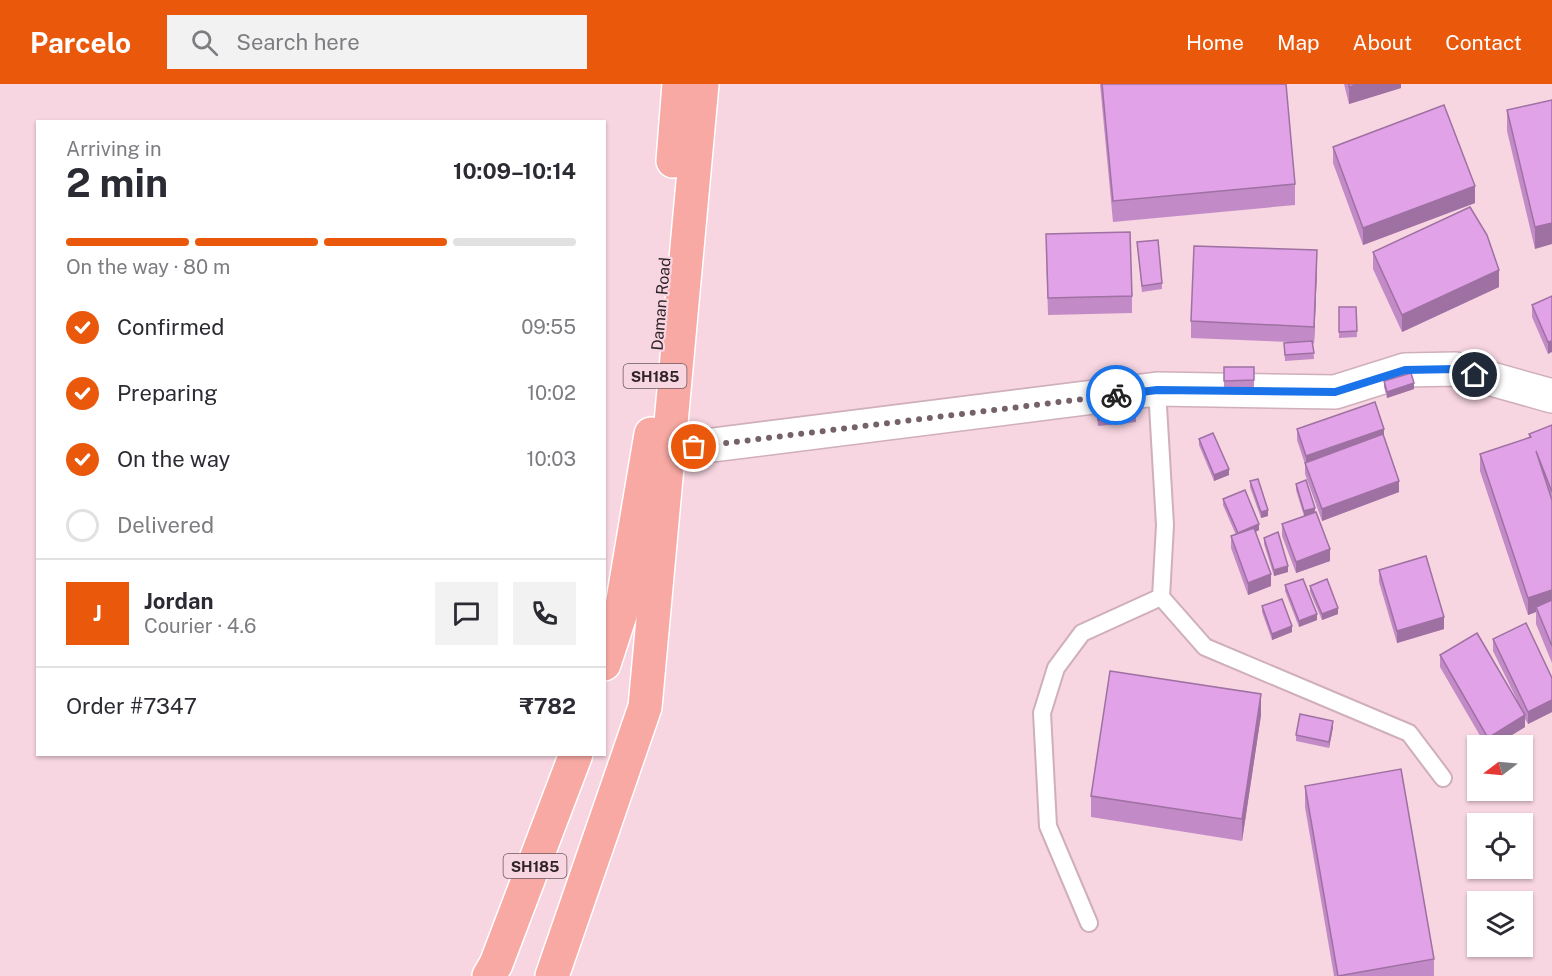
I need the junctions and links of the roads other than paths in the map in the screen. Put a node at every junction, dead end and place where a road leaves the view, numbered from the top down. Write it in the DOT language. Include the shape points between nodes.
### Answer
graph roads {
  1 [pos="679,84"];
  2 [pos="702,84"];
  3 [pos="1157,390"];
  4 [pos="1552,396"];
  5 [pos="660,451"];
  6 [pos="1161,597"];
  7 [pos="606,658"];
  8 [pos="575,756"];
  9 [pos="1443,778"];
  10 [pos="1089,923"];
  11 [pos="489,976"];
  12 [pos="552,976"];
  1 -- 5 [label="main road, Daman Road / SH185"];
  2 -- 5 [label="main road"];
  3 -- 4 [label="street" via="1335,392 1405,370 1456,369"];
  3 -- 5 [label="street"];
  3 -- 6 [label="lane" via="1165,525"];
  5 -- 7 [label="main road, Daman Road / SH185"];
  5 -- 12 [label="main road" via="645,706"];
  6 -- 9 [label="lane" via="1205,647 1409,733"];
  6 -- 10 [label="lane" via="1082,633 1056,668 1042,713 1048,826"];
  8 -- 11 [label="main road, SH185"];
}
